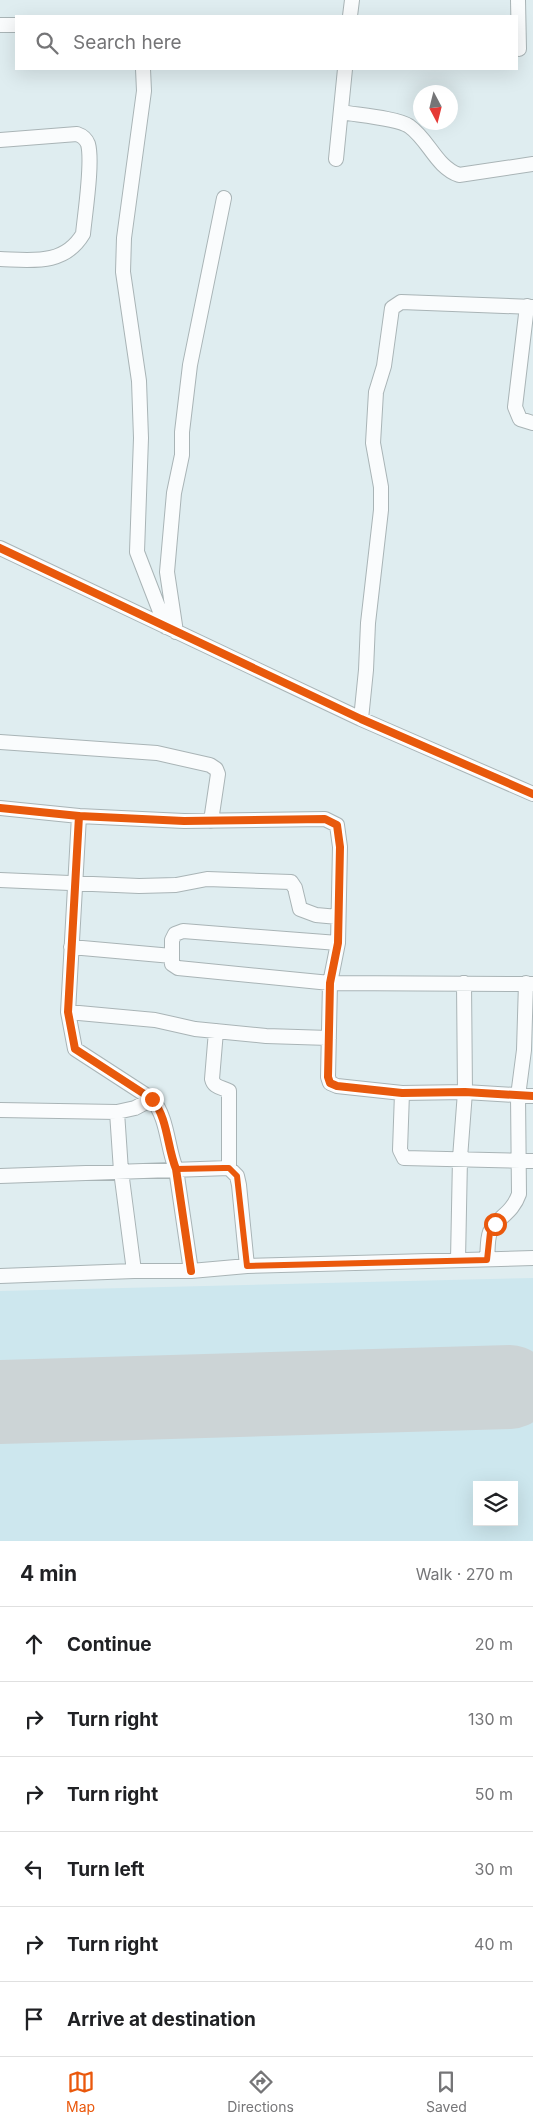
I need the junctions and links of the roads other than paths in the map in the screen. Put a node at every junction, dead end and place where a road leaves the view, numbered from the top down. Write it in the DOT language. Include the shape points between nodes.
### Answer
graph roads {
  1 [pos="352,0"];
  2 [pos="518,0"];
  3 [pos="350,15"];
  4 [pos="0,25"];
  5 [pos="15,25"];
  6 [pos="519,49"];
  7 [pos="143,70"];
  8 [pos="345,70"];
  9 [pos="341,112"];
  10 [pos="0,140"];
  11 [pos="336,160"];
  12 [pos="533,164"];
  13 [pos="224,198"];
  14 [pos="0,259"];
  15 [pos="530,306"];
  16 [pos="533,424"];
  17 [pos="0,548"];
  18 [pos="171,630"];
  19 [pos="361,719"];
  20 [pos="0,742"];
  21 [pos="533,794"];
  22 [pos="0,808"];
  23 [pos="79,816"];
  24 [pos="210,821"];
  25 [pos="0,880"];
  26 [pos="74,882"];
  27 [pos="338,917"];
  28 [pos="338,943"];
  29 [pos="71,947"];
  30 [pos="172,956"];
  31 [pos="330,983"];
  32 [pos="530,983"];
  33 [pos="464,984"];
  34 [pos="68,1012"];
  35 [pos="216,1031"];
  36 [pos="328,1038"];
  37 [pos="402,1092"];
  38 [pos="466,1092"];
  39 [pos="518,1096"];
  40 [pos="533,1096"];
  41 [pos="152,1099"];
  42 [pos="0,1110"];
  43 [pos="117,1112"];
  44 [pos="460,1158"];
  45 [pos="526,1160"];
  46 [pos="229,1168"];
  47 [pos="176,1169"];
  48 [pos="121,1171"];
  49 [pos="0,1176"];
  50 [pos="533,1258"];
  51 [pos="458,1260"];
  52 [pos="487,1260"];
  53 [pos="247,1266"];
  54 [pos="134,1271"];
  55 [pos="191,1271"];
  56 [pos="0,1276"];
  1 -- 3 [label="street"];
  2 -- 6 [label="street"];
  4 -- 5 [label="street"];
  7 -- 18 [label="street" via="144,91 124,238 123,272 139,381 141,438 137,552"];
  8 -- 9 [label="street"];
  9 -- 11 [label="street"];
  9 -- 12 [label="street" via="408,126 444,166 459,175"];
  10 -- 14 [label="street" via="77,134 87,142 89,166 83,234 79,240 60,255 47,260"];
  13 -- 18 [label="street" via="190,365 182,455 174,493 168,572"];
  15 -- 16 [label="street" via="515,407 520,419"];
  15 -- 19 [label="street" via="401,302 392,308 384,366 376,392 373,443 381,487 381,510"];
  17 -- 18 [label="street"];
  18 -- 19 [label="street"];
  19 -- 21 [label="street"];
  20 -- 24 [label="street" via="157,753 210,764 218,774"];
  22 -- 23 [label="street"];
  23 -- 24 [label="street"];
  23 -- 26 [label="street"];
  24 -- 27 [label="street" via="332,821 339,829"];
  25 -- 26 [label="street"];
  26 -- 27 [label="street" via="139,886 176,885 207,879 291,882 300,909 316,916"];
  26 -- 29 [label="street"];
  27 -- 28 [label="street"];
  28 -- 30 [label="street" via="183,931 173,937"];
  28 -- 31 [label="street"];
  29 -- 30 [label="street"];
  29 -- 34 [label="street"];
  30 -- 31 [label="street" via="172,964 178,968"];
  31 -- 33 [label="street"];
  31 -- 36 [label="street"];
  32 -- 33 [label="street"];
  32 -- 39 [label="street"];
  33 -- 38 [label="street"];
  34 -- 35 [label="street" via="155,1020"];
  34 -- 41 [label="street" via="75,1049"];
  35 -- 36 [label="street"];
  35 -- 46 [label="street" via="212,1079 217,1087 229,1091"];
  36 -- 37 [label="street" via="328,1077 331,1084"];
  37 -- 38 [label="street"];
  37 -- 44 [label="street" via="402,1156"];
  38 -- 39 [label="street"];
  38 -- 44 [label="street"];
  39 -- 40 [label="street"];
  39 -- 45 [label="street"];
  41 -- 43 [label="street"];
  41 -- 47 [label="street" via="160,1108 170,1156"];
  42 -- 43 [label="street"];
  43 -- 48 [label="street"];
  44 -- 45 [label="street"];
  44 -- 51 [label="street"];
  45 -- 52 [label="street" via="516,1204 490,1232"];
  46 -- 47 [label="street"];
  46 -- 53 [label="street" via="237,1176 239,1185"];
  47 -- 48 [label="street"];
  47 -- 55 [label="street"];
  48 -- 49 [label="street"];
  48 -- 54 [label="street"];
  50 -- 52 [label="street"];
  51 -- 52 [label="street"];
  51 -- 53 [label="street"];
  53 -- 55 [label="street"];
  54 -- 55 [label="street"];
  54 -- 56 [label="street"];
}
